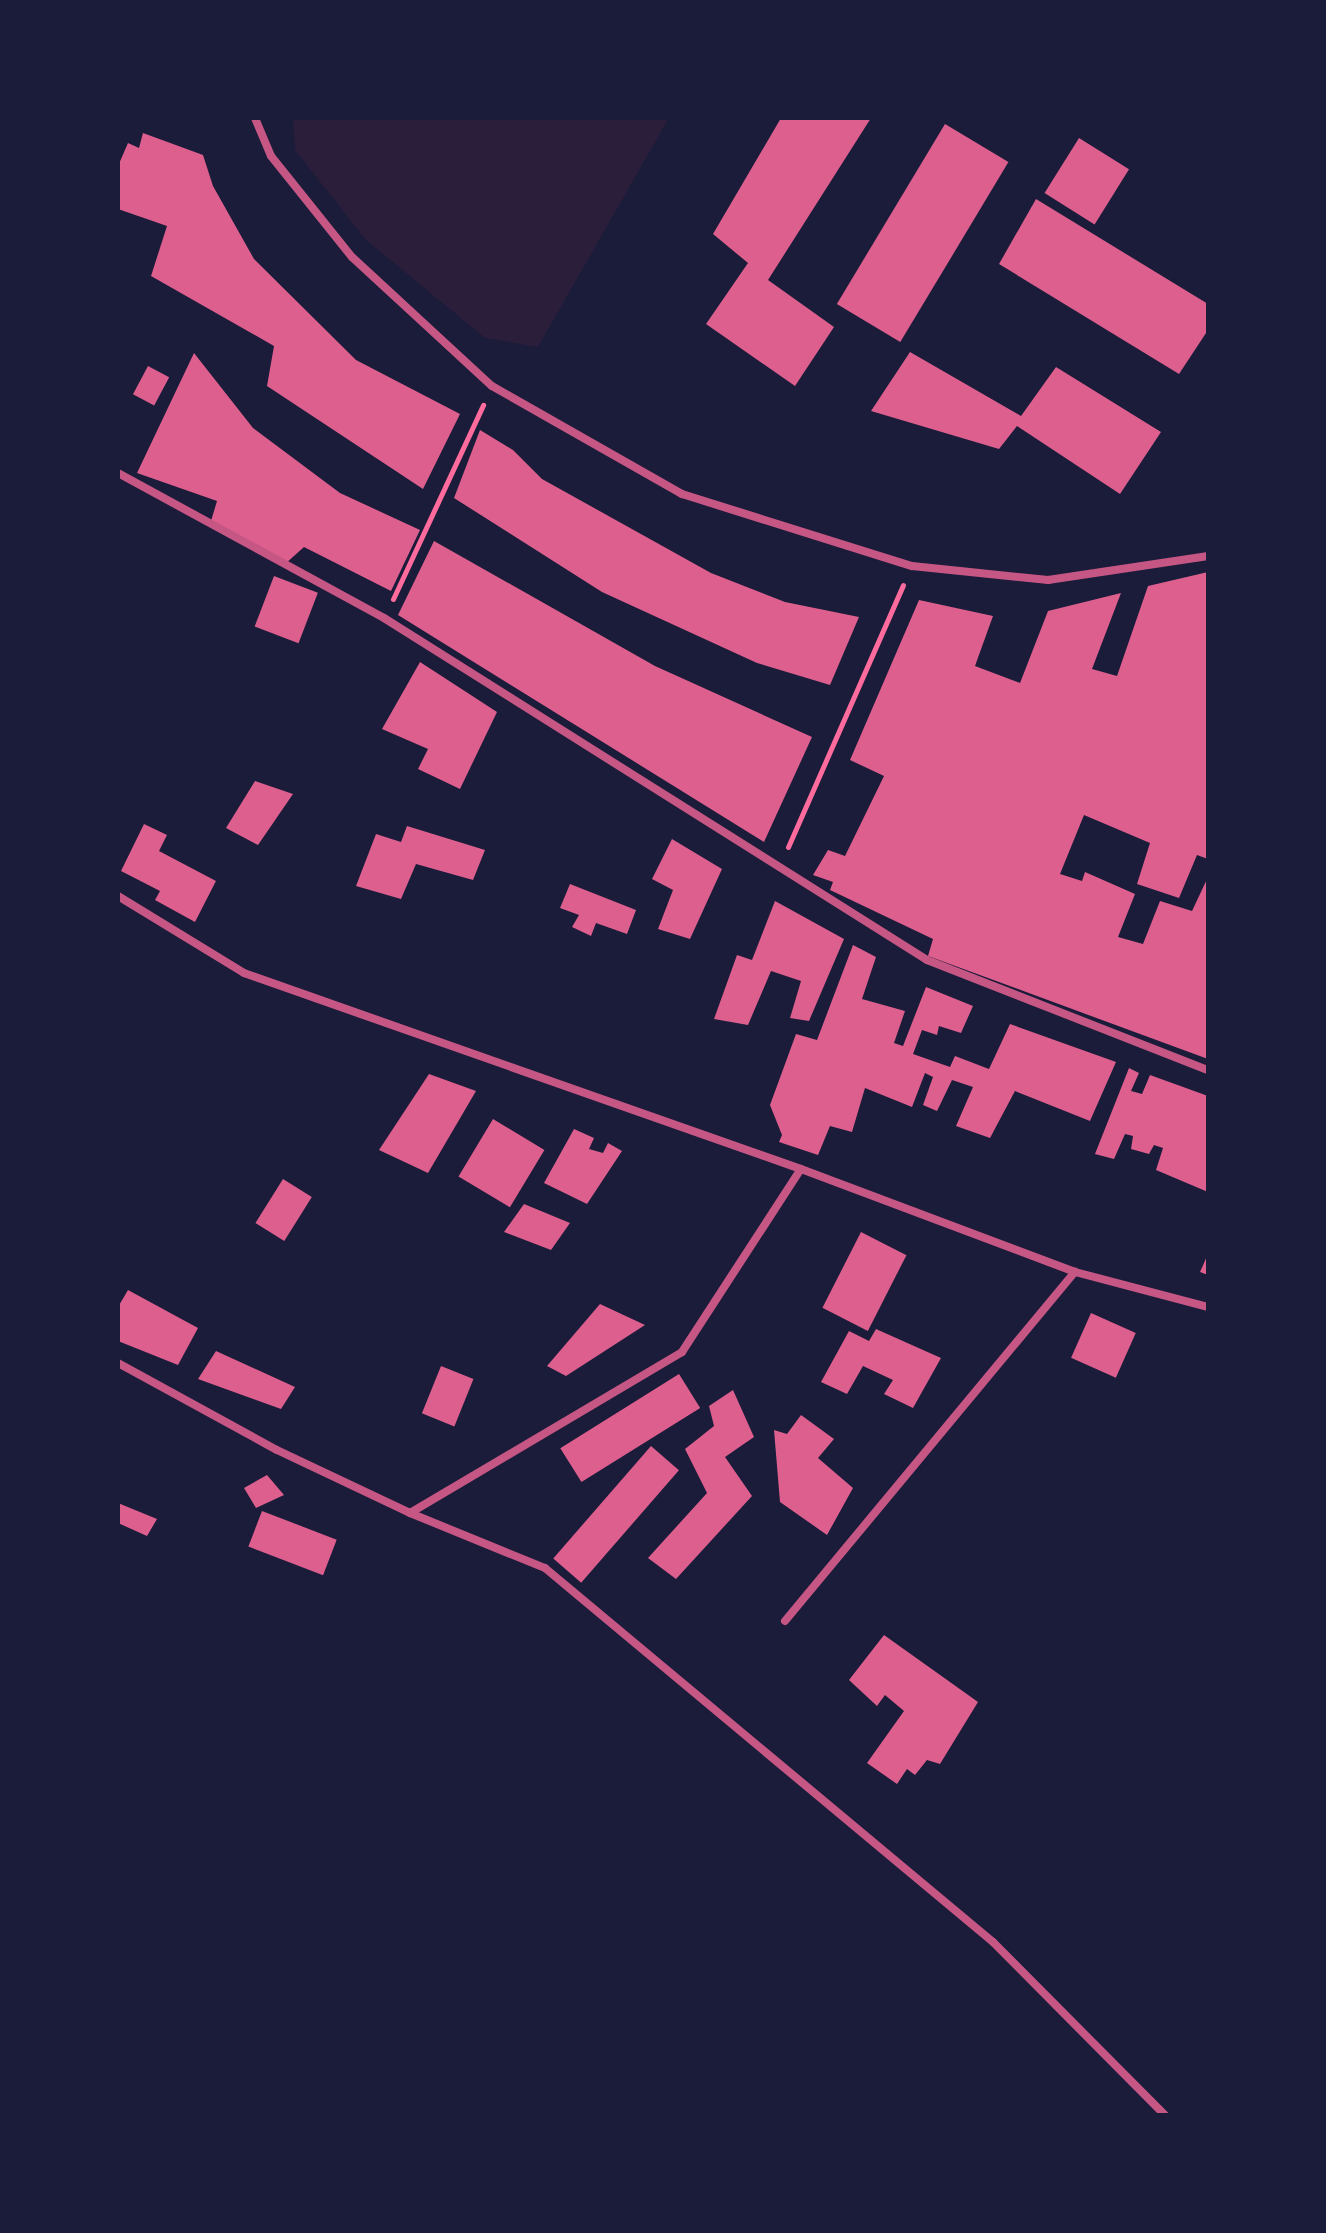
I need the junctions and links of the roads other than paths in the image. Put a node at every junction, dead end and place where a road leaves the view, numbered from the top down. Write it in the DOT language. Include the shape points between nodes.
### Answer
graph roads {
  1 [pos="255,118"];
  2 [pos="118,473"];
  3 [pos="1208,556"];
  4 [pos="118,896"];
  5 [pos="1208,1070"];
  6 [pos="801,1169"];
  7 [pos="1075,1272"];
  8 [pos="1208,1307"];
  9 [pos="118,1363"];
  10 [pos="410,1513"];
  11 [pos="785,1621"];
  12 [pos="1165,2115"];
  1 -- 3 [label="street" via="271,156 352,257 492,386 682,494 912,566 1048,580"];
  2 -- 5 [label="street" via="384,618 927,960"];
  4 -- 6 [label="street" via="244,973"];
  6 -- 7 [label="street"];
  6 -- 10 [label="street" via="682,1352"];
  7 -- 8 [label="street"];
  7 -- 11 [label="street"];
  9 -- 10 [label="street" via="277,1450"];
  10 -- 12 [label="street" via="545,1568 993,1942"];
}
